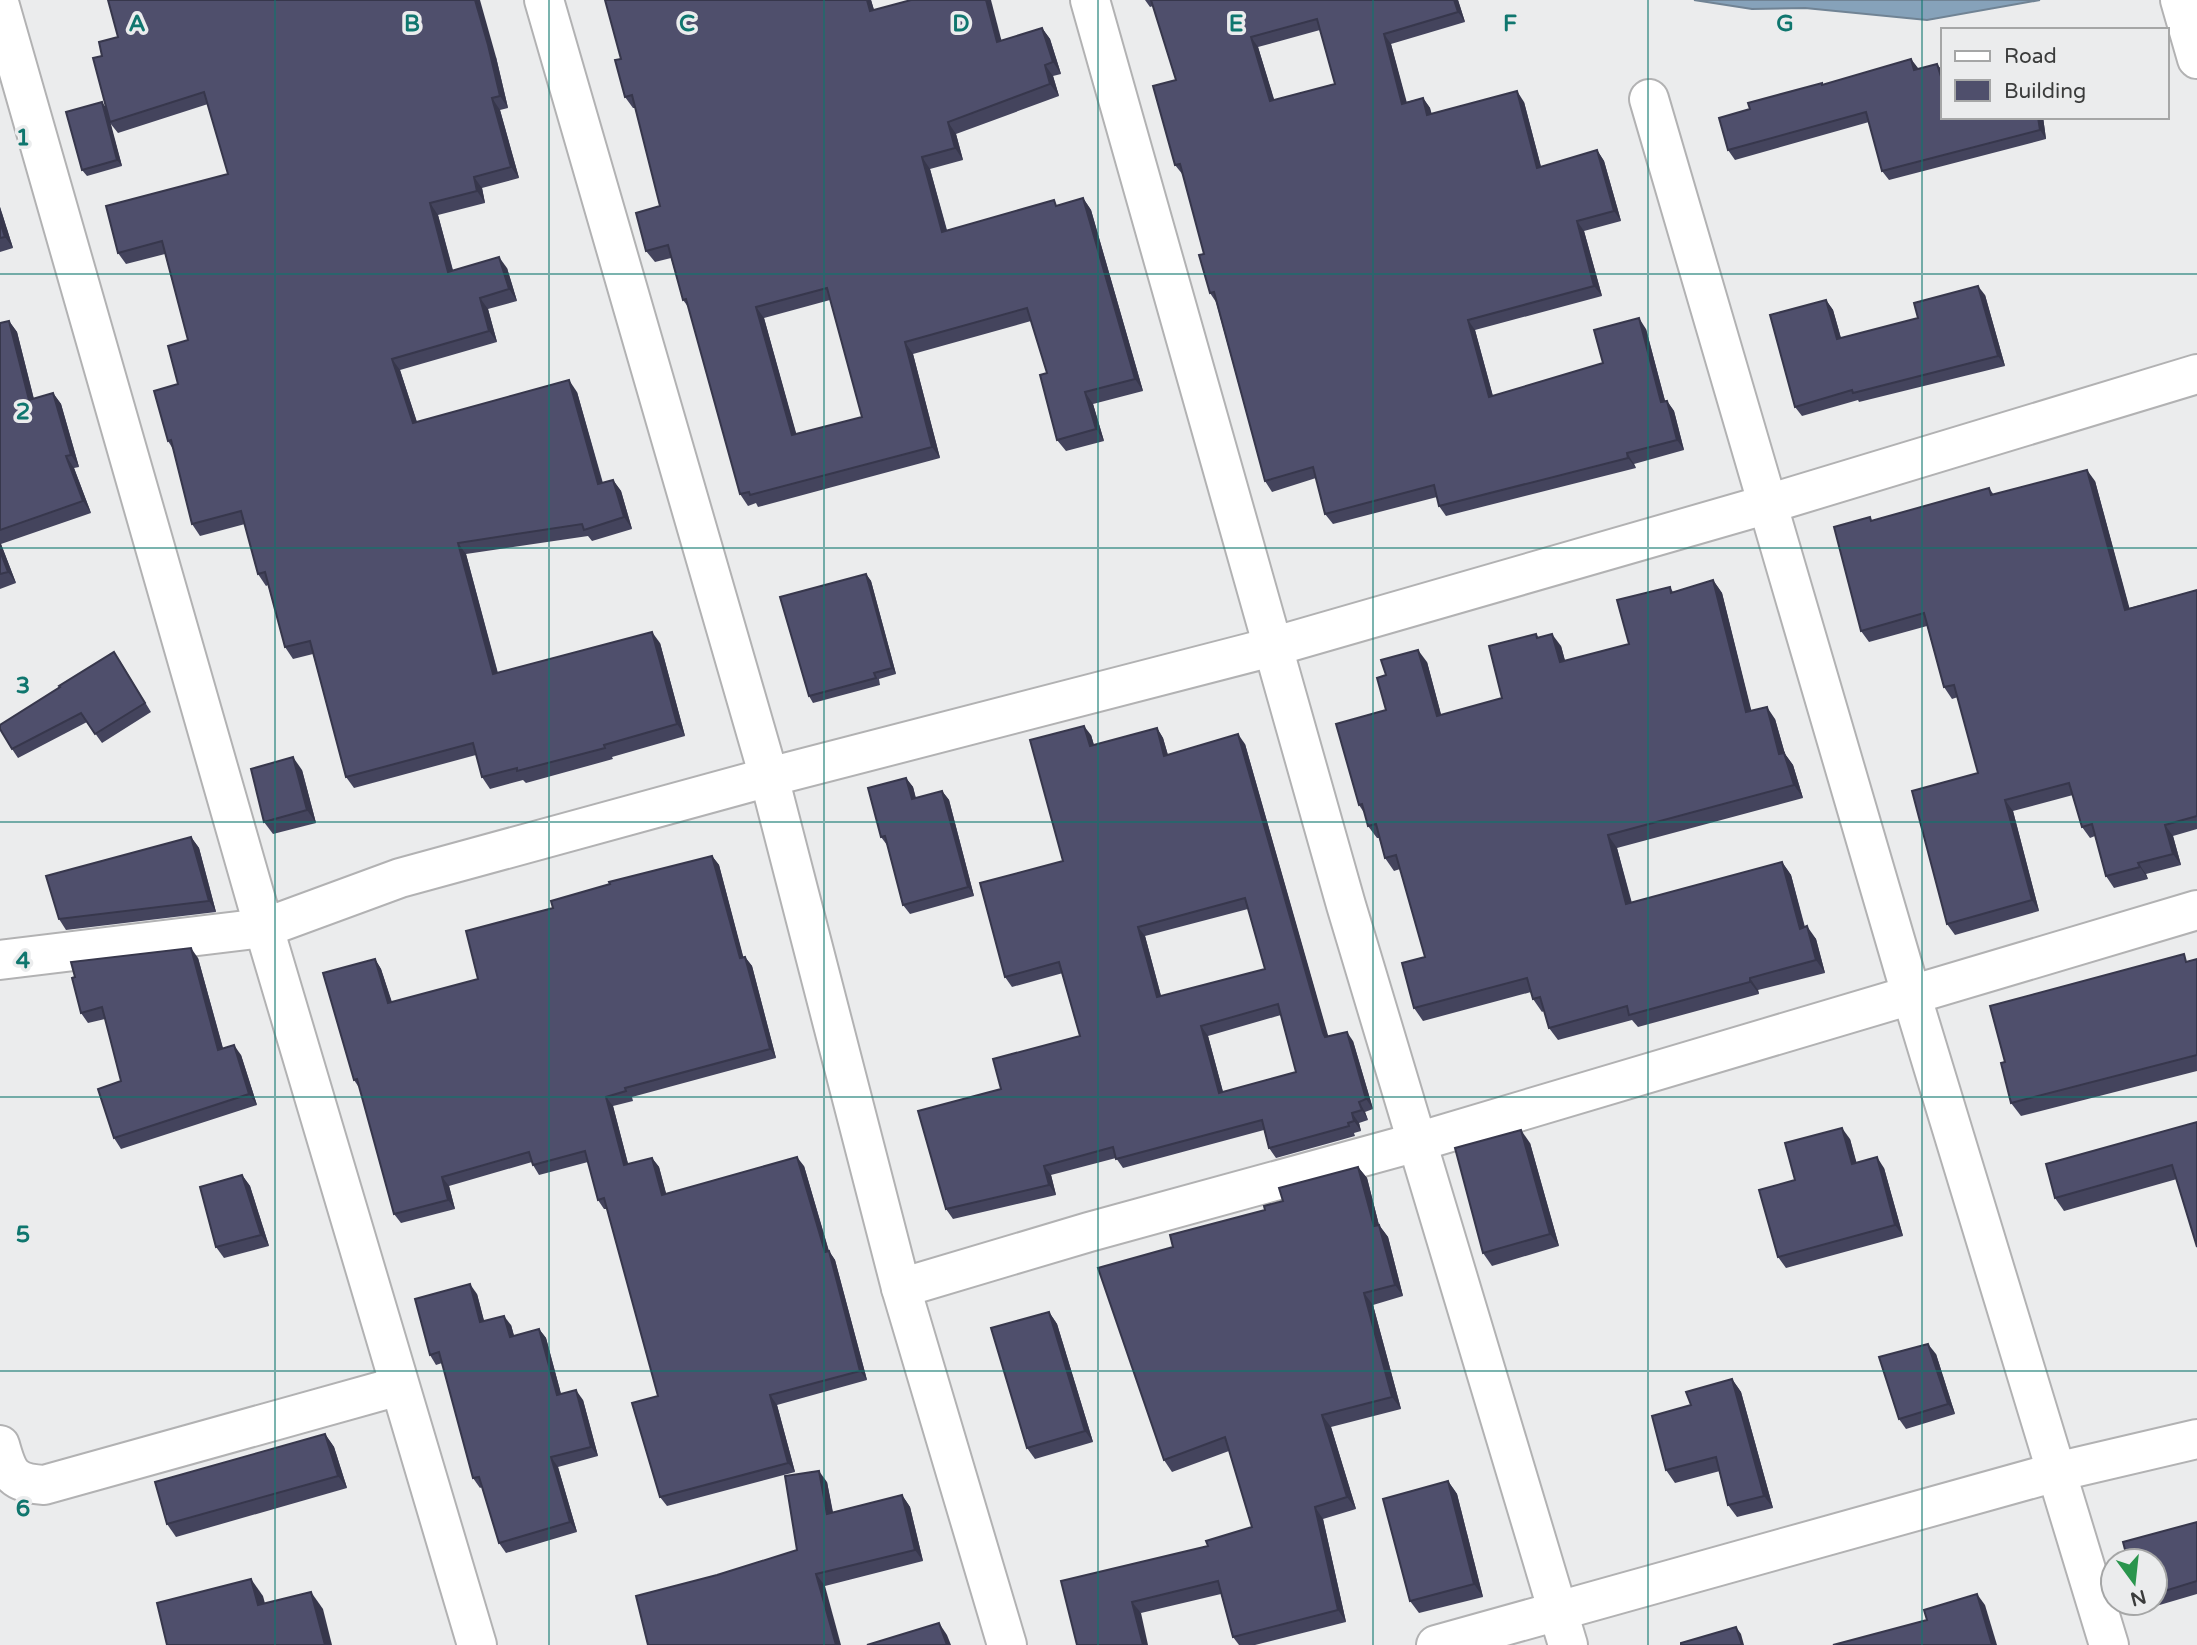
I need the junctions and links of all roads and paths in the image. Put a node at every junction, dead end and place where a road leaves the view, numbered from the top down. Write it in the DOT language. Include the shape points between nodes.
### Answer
graph roads {
  1 [pos="544,0"];
  2 [pos="1090,0"];
  3 [pos="2180,0"];
  4 [pos="0,6"];
  5 [pos="2197,59"];
  6 [pos="1649,99"];
  7 [pos="2197,374"];
  8 [pos="1768,505"];
  9 [pos="1272,647"];
  10 [pos="769,777"];
  11 [pos="2197,910"];
  12 [pos="264,928"];
  13 [pos="0,961"];
  14 [pos="1911,994"];
  15 [pos="1417,1142"];
  16 [pos="901,1287"];
  17 [pos="399,1386"];
  18 [pos="2197,1439"];
  19 [pos="2,1461"];
  20 [pos="2056,1472"];
  21 [pos="1564,1627"];
  22 [pos="477,1645"];
  23 [pos="1007,1645"];
  24 [pos="1436,1645"];
  25 [pos="2109,1645"];
  1 -- 10 [label="street"];
  2 -- 9 [label="street"];
  3 -- 5 [label="street"];
  4 -- 12 [label="street"];
  6 -- 8 [label="street"];
  7 -- 8 [label="street"];
  8 -- 9 [label="street"];
  8 -- 14 [label="street"];
  9 -- 10 [label="street"];
  9 -- 15 [label="street"];
  10 -- 12 [label="street" via="400,878"];
  10 -- 16 [label="street"];
  11 -- 14 [label="street"];
  12 -- 13 [label="street"];
  12 -- 17 [label="street"];
  14 -- 15 [label="street"];
  14 -- 20 [label="street"];
  15 -- 16 [label="street"];
  15 -- 21 [label="street"];
  16 -- 23 [label="street"];
  17 -- 19 [label="street" via="44,1485 23,1484"];
  17 -- 22 [label="street"];
  18 -- 20 [label="street"];
  20 -- 21 [label="street"];
  20 -- 25 [label="street"];
  21 -- 24 [label="street"];
}
